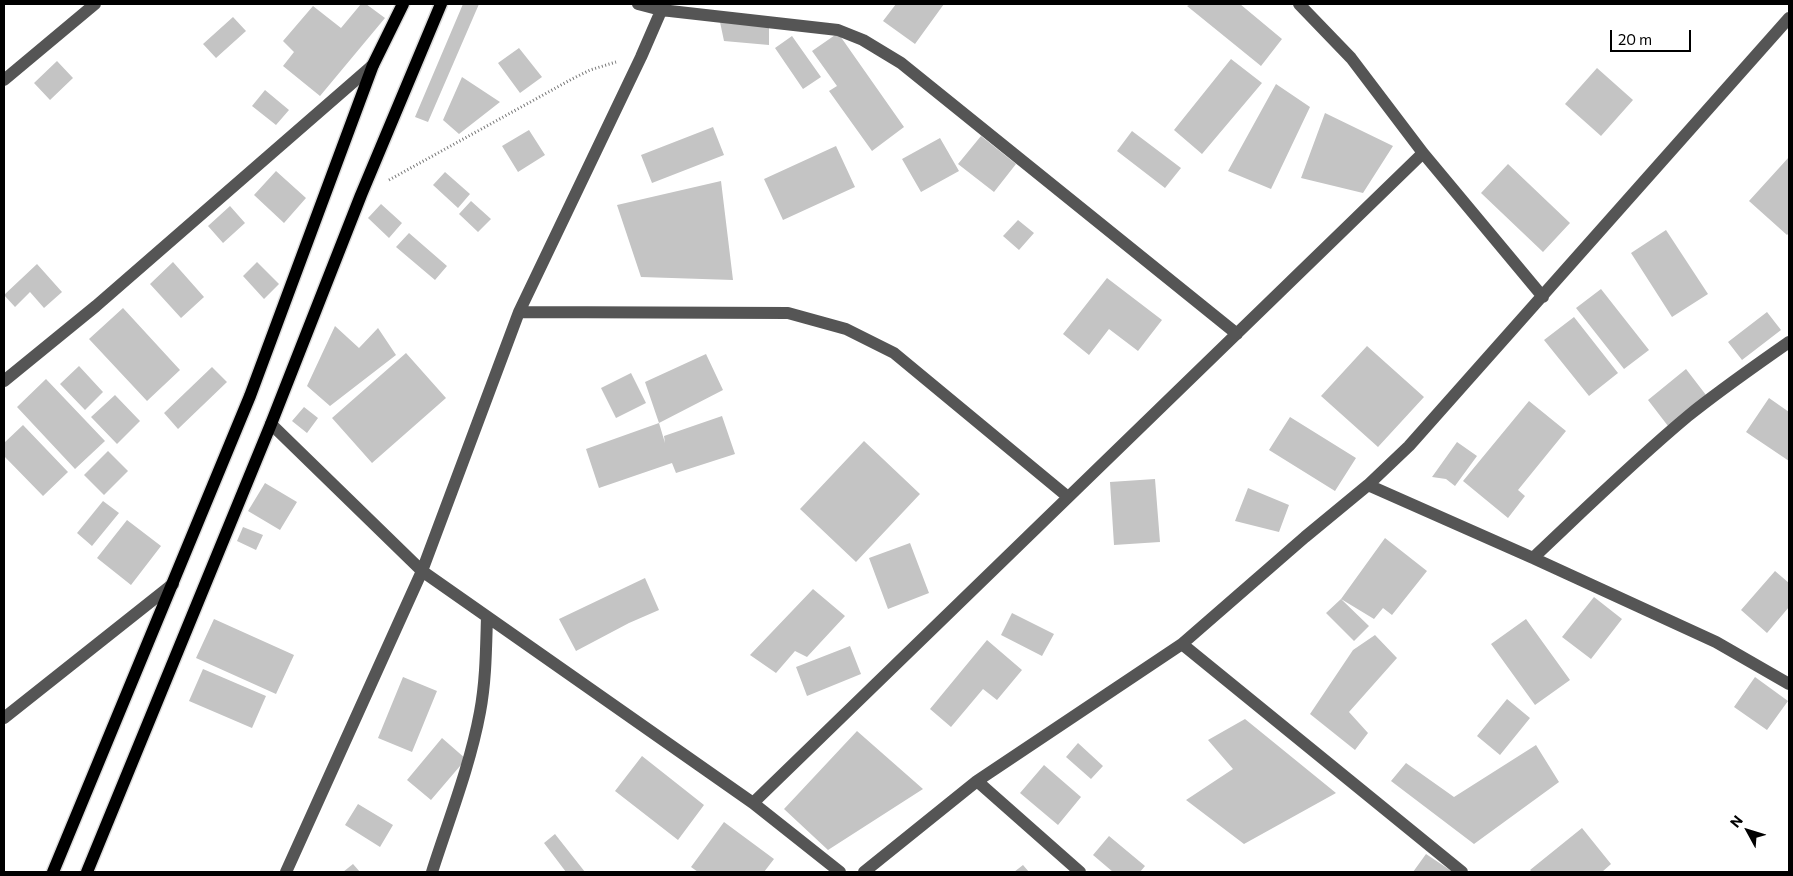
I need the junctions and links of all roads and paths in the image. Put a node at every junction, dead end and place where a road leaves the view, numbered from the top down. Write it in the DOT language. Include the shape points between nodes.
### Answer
graph roads {
  1 [pos="95,4"];
  2 [pos="404,4"];
  3 [pos="441,4"];
  4 [pos="638,4"];
  5 [pos="1299,4"];
  6 [pos="662,7"];
  7 [pos="1789,18"];
  8 [pos="641,57"];
  9 [pos="374,66"];
  10 [pos="4,80"];
  11 [pos="1423,153"];
  12 [pos="361,195"];
  13 [pos="1543,297"];
  14 [pos="519,312"];
  15 [pos="1237,334"];
  16 [pos="1789,342"];
  17 [pos="4,381"];
  18 [pos="271,424"];
  19 [pos="1368,485"];
  20 [pos="1068,497"];
  21 [pos="1533,558"];
  22 [pos="422,570"];
  23 [pos="173,584"];
  24 [pos="487,616"];
  25 [pos="1182,644"];
  26 [pos="1789,684"];
  27 [pos="4,718"];
  28 [pos="977,782"];
  29 [pos="753,803"];
  30 [pos="54,872"];
  31 [pos="87,872"];
  32 [pos="286,872"];
  33 [pos="432,872"];
  34 [pos="840,872"];
  35 [pos="864,872"];
  36 [pos="1080,872"];
  37 [pos="1462,872"];
  1 -- 10 [label="street"];
  2 -- 9 [label="main road"];
  3 -- 12 [label="main road"];
  4 -- 6 [label="street"];
  5 -- 11 [label="street" via="1351,58"];
  6 -- 8 [label="street"];
  6 -- 15 [label="street" via="838,30 863,40 901,63"];
  7 -- 13 [label="street"];
  8 -- 12 [label="path" via="606,64 578,76"];
  8 -- 14 [label="street"];
  9 -- 17 [label="street" via="96,306"];
  9 -- 23 [label="main road" via="250,396"];
  11 -- 13 [label="street"];
  11 -- 15 [label="street"];
  12 -- 18 [label="main road"];
  13 -- 19 [label="street" via="1410,446"];
  14 -- 20 [label="street" via="788,313 846,329 894,353"];
  14 -- 22 [label="street"];
  15 -- 20 [label="street"];
  16 -- 21 [label="street" via="1688,416"];
  18 -- 22 [label="street"];
  18 -- 31 [label="main road"];
  19 -- 21 [label="street"];
  19 -- 25 [label="street"];
  20 -- 29 [label="street"];
  21 -- 26 [label="street" via="1716,642"];
  22 -- 24 [label="street"];
  22 -- 32 [label="street"];
  23 -- 27 [label="street"];
  23 -- 30 [label="main road"];
  24 -- 29 [label="street"];
  24 -- 33 [label="street" via="478,725"];
  25 -- 28 [label="street"];
  25 -- 37 [label="street"];
  28 -- 35 [label="street"];
  28 -- 36 [label="street"];
  29 -- 34 [label="street"];
}
